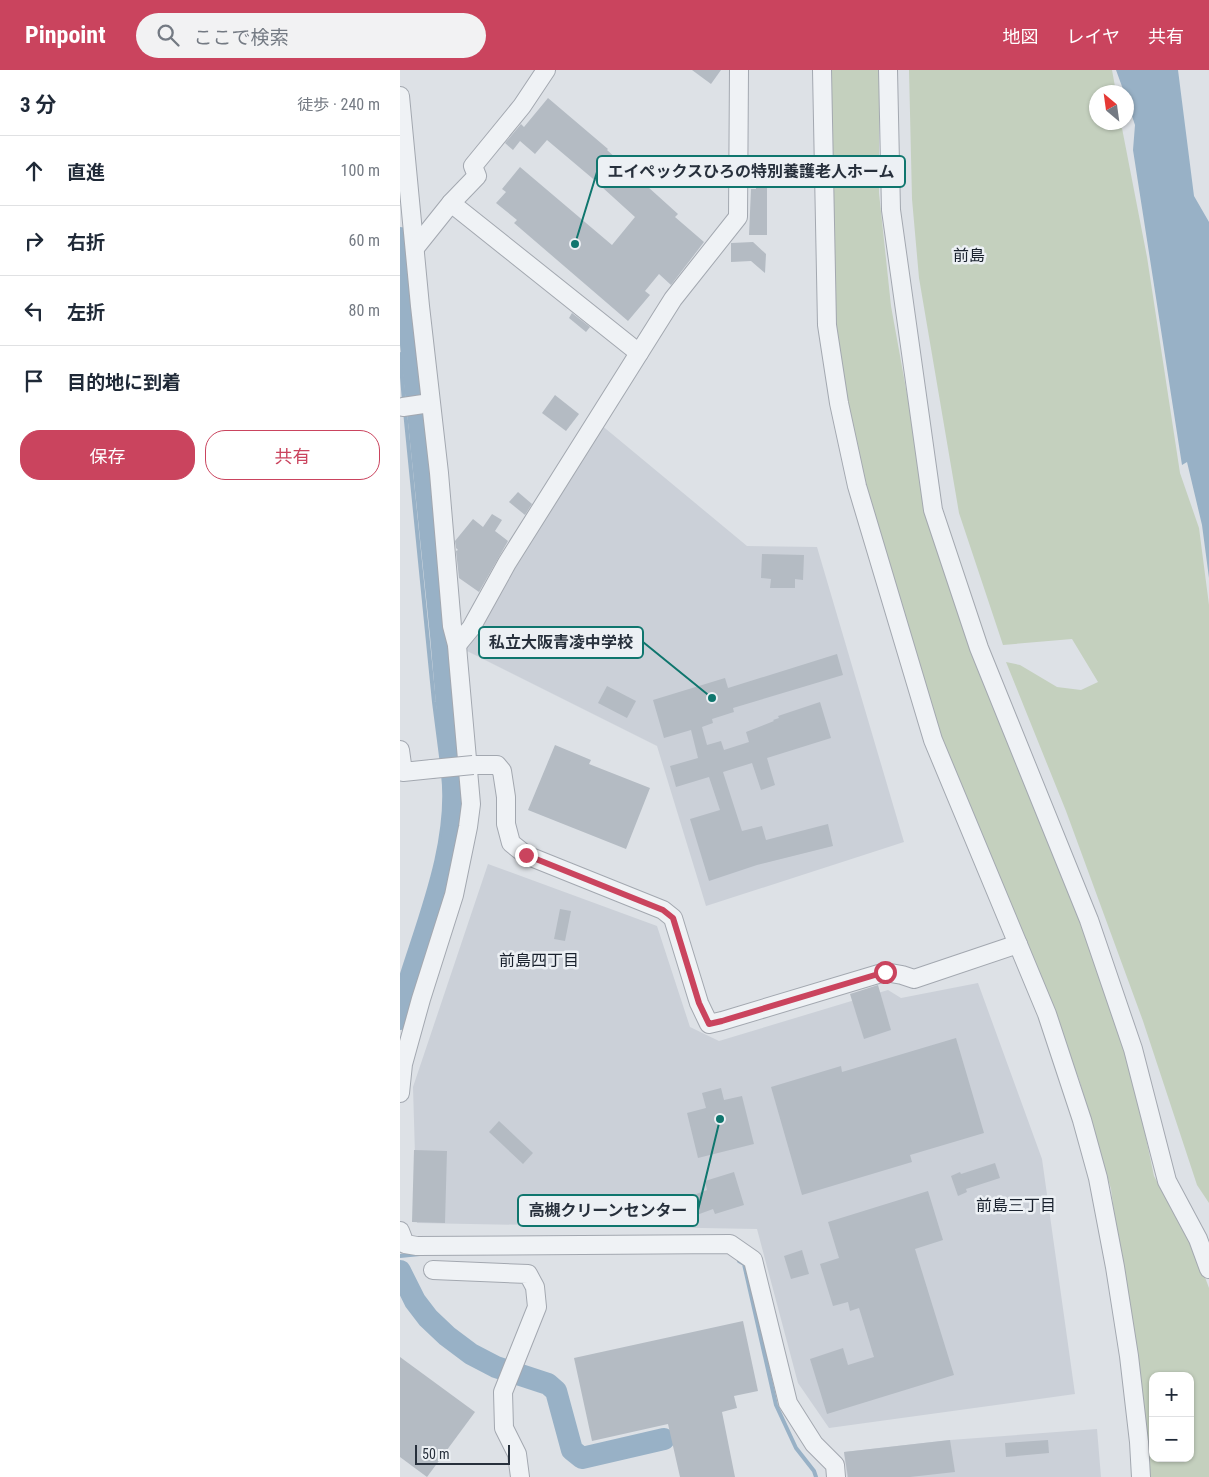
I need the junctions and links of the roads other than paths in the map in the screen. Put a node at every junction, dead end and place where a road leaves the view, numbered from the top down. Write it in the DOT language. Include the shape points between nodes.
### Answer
graph roads {
  1 [pos="546,70"];
  2 [pos="739,70"];
  3 [pos="822,70"];
  4 [pos="888,70"];
  5 [pos="400,96"];
  6 [pos="451,203"];
  7 [pos="415,248"];
  8 [pos="639,353"];
  9 [pos="430,403"];
  10 [pos="403,407"];
  11 [pos="457,645"];
  12 [pos="400,750"];
  13 [pos="1018,944"];
  14 [pos="400,1093"];
  15 [pos="400,1231"];
  16 [pos="1209,1269"];
  17 [pos="433,1270"];
  18 [pos="520,1477"];
  19 [pos="836,1477"];
  20 [pos="1141,1477"];
  1 -- 6 [label="street" via="522,106 473,166 477,176"];
  2 -- 8 [label="street" via="738,217 673,299"];
  3 -- 13 [label="street" via="827,325 839,404 857,486 933,740"];
  4 -- 16 [label="street" via="891,210 933,510 979,648 1089,920 1133,1050 1167,1182 1198,1239"];
  5 -- 7 [label="street"];
  6 -- 7 [label="street"];
  6 -- 8 [label="street"];
  7 -- 9 [label="street"];
  8 -- 11 [label="street" via="507,563 471,628"];
  9 -- 10 [label="street"];
  9 -- 11 [label="street" via="452,626"];
  11 -- 14 [label="street" via="471,804 454,895 420,999 403,1064"];
  12 -- 13 [label="street, bridge" via="403,772 497,765 502,771 506,824 511,843 526,855 663,910 673,918 699,1003 709,1024 885,972 914,979"];
  13 -- 20 [label="street" via="1047,1014 1098,1178 1127,1347"];
  15 -- 19 [label="street" via="405,1244 417,1246 730,1244 753,1260 788,1403 814,1444 835,1465"];
  17 -- 18 [label="street" via="528,1274 535,1287 537,1307 503,1392 504,1428 517,1454"];
}
